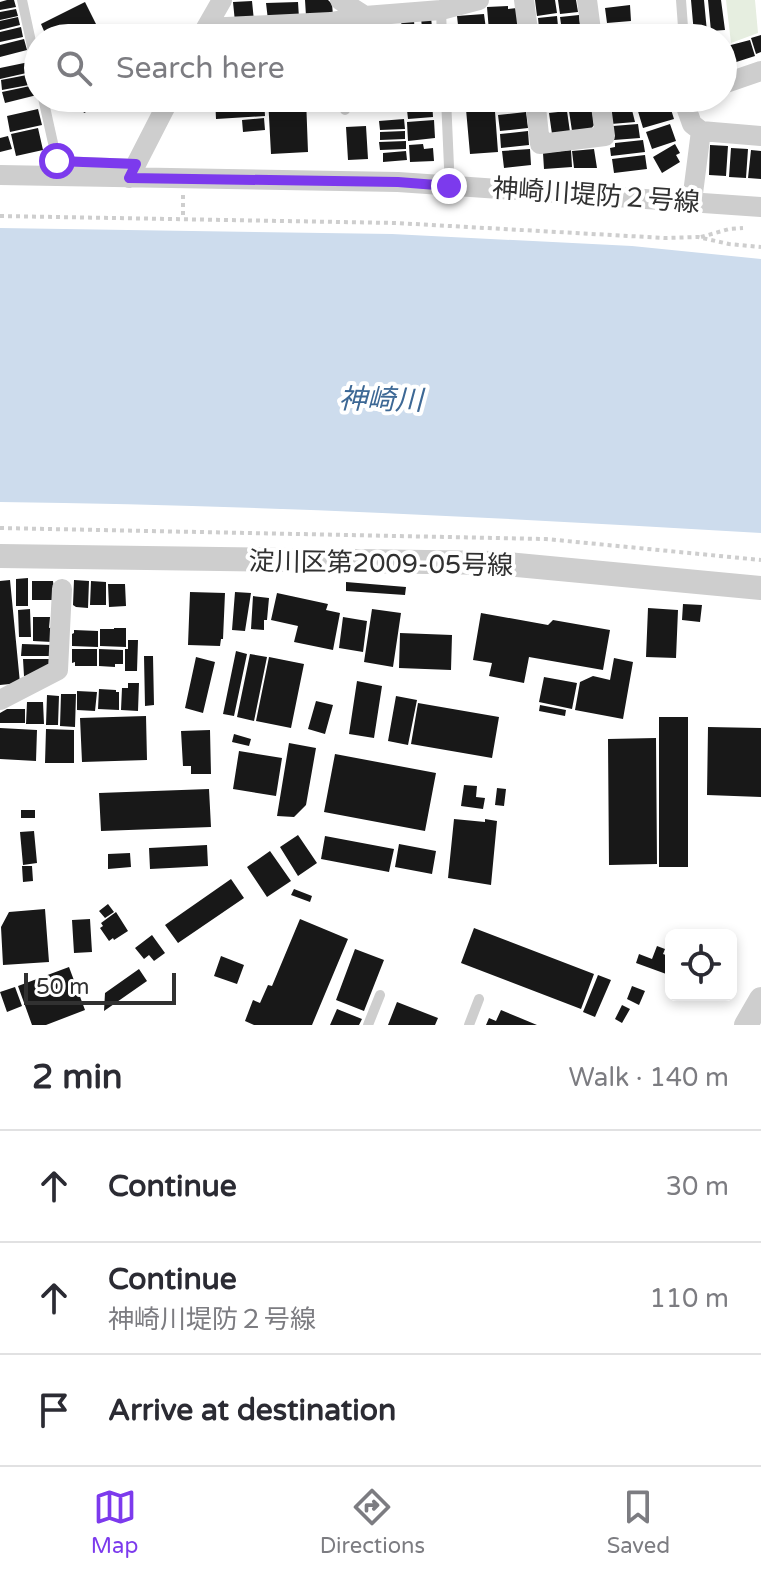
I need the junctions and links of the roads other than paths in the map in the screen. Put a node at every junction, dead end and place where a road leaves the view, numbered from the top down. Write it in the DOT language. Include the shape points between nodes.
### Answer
graph roads {
  1 [pos="22,0"];
  2 [pos="222,0"];
  3 [pos="340,0"];
  4 [pos="479,0"];
  5 [pos="524,0"];
  6 [pos="587,0"];
  7 [pos="681,0"];
  8 [pos="441,5"];
  9 [pos="365,16"];
  10 [pos="27,24"];
  11 [pos="208,24"];
  12 [pos="346,24"];
  13 [pos="527,24"];
  14 [pos="590,24"];
  15 [pos="683,24"];
  16 [pos="761,71"];
  17 [pos="737,79"];
  18 [pos="46,112"];
  19 [pos="163,112"];
  20 [pos="447,112"];
  21 [pos="537,112"];
  22 [pos="602,112"];
  23 [pos="689,112"];
  24 [pos="701,131"];
  25 [pos="761,136"];
  26 [pos="449,167"];
  27 [pos="133,171"];
  28 [pos="0,175"];
  29 [pos="692,201"];
  30 [pos="761,207"];
  31 [pos="0,556"];
  32 [pos="761,588"];
  33 [pos="62,589"];
  34 [pos="0,700"];
  35 [pos="380,995"];
  36 [pos="479,999"];
  37 [pos="761,999"];
  38 [pos="368,1025"];
  39 [pos="469,1025"];
  40 [pos="746,1025"];
  1 -- 10 [label="lane"];
  2 -- 11 [label="street"];
  3 -- 9 [label="street"];
  4 -- 8 [label="street"];
  5 -- 13 [label="street"];
  6 -- 14 [label="street"];
  7 -- 15 [label="lane"];
  8 -- 9 [label="street"];
  9 -- 12 [label="street"];
  16 -- 17 [label="street"];
  18 -- 27 [label="lane" via="57,161"];
  19 -- 27 [label="street"];
  20 -- 26 [label="lane"];
  21 -- 22 [label="street" via="540,144 605,136"];
  23 -- 24 [label="street"];
  24 -- 25 [label="street"];
  24 -- 29 [label="street"];
  27 -- 28 [label="street, 神崎川堤防２号線"];
  27 -- 29 [label="street, 神崎川堤防２号線"];
  29 -- 30 [label="street, 神崎川堤防２号線"];
  31 -- 32 [label="street, 淀川区第2009-05号線" via="496,563"];
  33 -- 34 [label="street" via="58,670"];
  35 -- 38 [label="lane"];
  36 -- 39 [label="lane"];
  37 -- 40 [label="street"];
}
